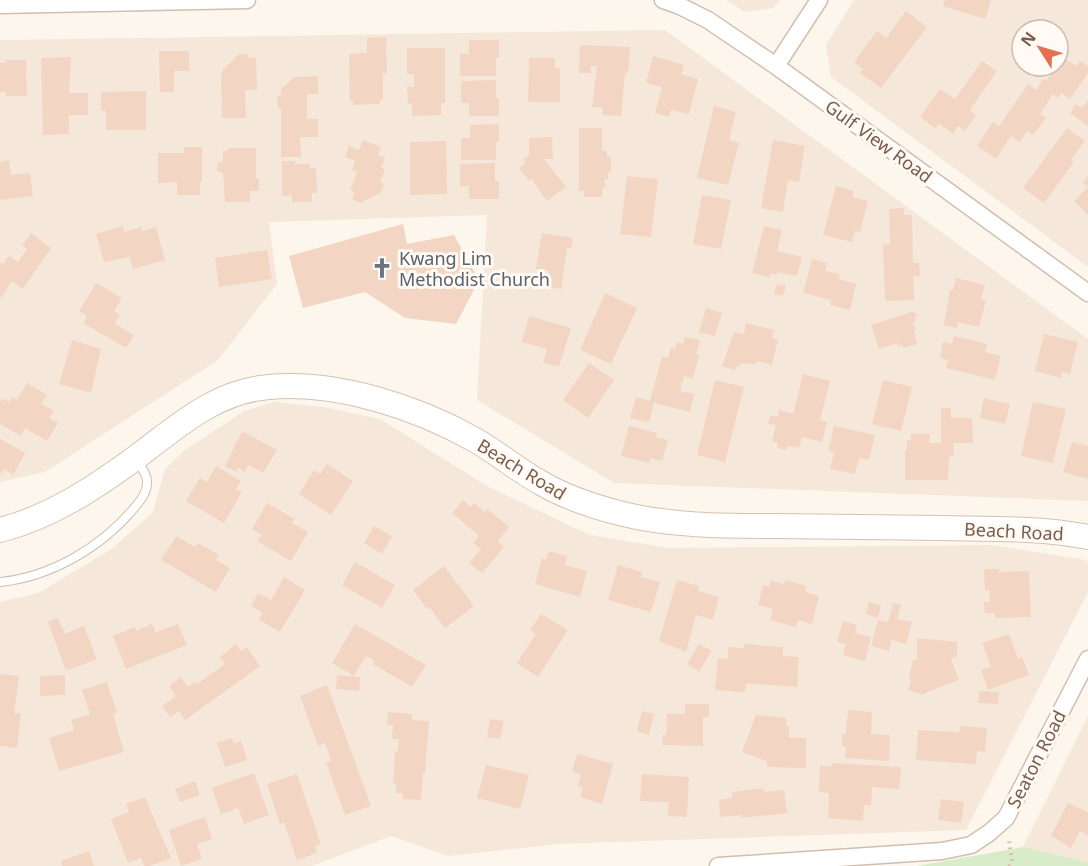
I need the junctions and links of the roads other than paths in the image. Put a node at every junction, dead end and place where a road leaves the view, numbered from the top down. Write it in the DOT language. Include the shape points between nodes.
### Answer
graph roads {
  1 [pos="247,0"];
  2 [pos="663,0"];
  3 [pos="819,0"];
  4 [pos="0,5"];
  5 [pos="776,66"];
  6 [pos="1088,293"];
  7 [pos="134,459"];
  8 [pos="0,530"];
  9 [pos="1088,537"];
  10 [pos="0,582"];
  11 [pos="1088,659"];
  12 [pos="718,866"];
  1 -- 4 [label="street"];
  2 -- 5 [label="street, Gulf View Road" via="708,20"];
  3 -- 5 [label="street"];
  5 -- 6 [label="street, Gulf View Road"];
  7 -- 8 [label="main road, Beach Road" via="53,510"];
  7 -- 9 [label="main road, Beach Road" via="218,400 270,387 309,387 360,396 429,417 477,441 561,494 651,520 711,526 1021,529"];
  7 -- 10 [label="lane" via="147,478 146,490 110,533 60,565 16,581"];
  11 -- 12 [label="street, Seaton Road" via="1006,818 971,845 942,851"];
}
